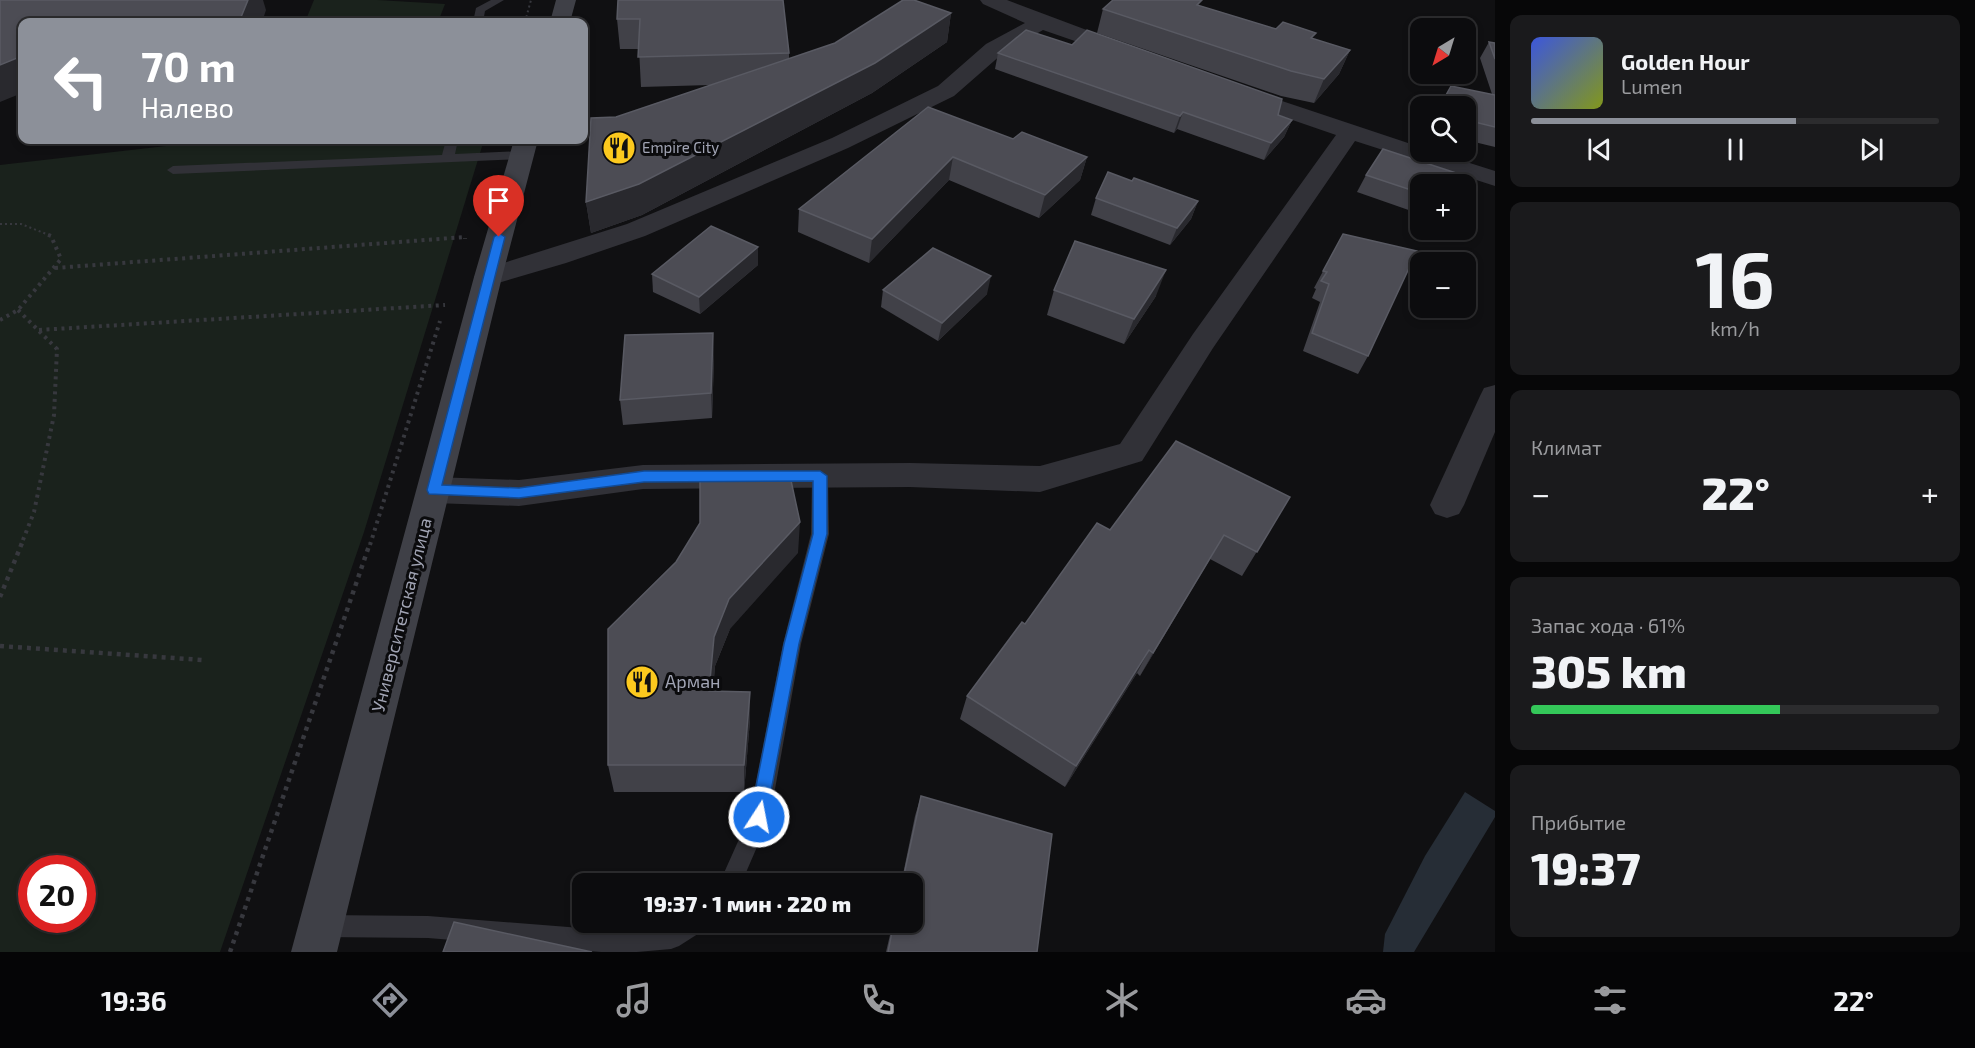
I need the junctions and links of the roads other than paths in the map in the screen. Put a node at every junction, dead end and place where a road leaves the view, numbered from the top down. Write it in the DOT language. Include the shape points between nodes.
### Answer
graph roads {
  1 [pos="499,0"];
  2 [pos="566,0"];
  3 [pos="990,0"];
  4 [pos="479,18"];
  5 [pos="561,18"];
  6 [pos="1041,22"];
  7 [pos="1149,62"];
  8 [pos="1216,86"];
  9 [pos="1350,132"];
  10 [pos="451,144"];
  11 [pos="524,147"];
  12 [pos="448,157"];
  13 [pos="173,170"];
  14 [pos="1495,179"];
  15 [pos="488,277"];
  16 [pos="1495,396"];
  17 [pos="820,476"];
  18 [pos="434,490"];
  19 [pos="1447,505"];
  20 [pos="735,873"];
  21 [pos="679,933"];
  22 [pos="318,939"];
  1 -- 4 [label="lane" via="480,10"];
  2 -- 5 [label="main road"];
  3 -- 6 [label="street"];
  6 -- 7 [label="street"];
  6 -- 15 [label="street" via="994,49 946,91 840,143 636,230"];
  8 -- 9 [label="street"];
  9 -- 14 [label="street"];
  9 -- 17 [label="street" via="1203,341 1131,453 1040,479"];
  10 -- 12 [label="lane"];
  11 -- 12 [label="lane"];
  11 -- 15 [label="main road, Университетская улица"];
  12 -- 13 [label="lane"];
  15 -- 18 [label="main road, Университетская улица"];
  16 -- 19 [label="street"];
  17 -- 18 [label="street" via="644,477 519,493"];
  17 -- 20 [label="lane" via="820,534 792,644 759,817"];
  18 -- 22 [label="main road, Университетская улица"];
  21 -- 22 [label="lane" via="671,938 620,942 428,927"];
}
